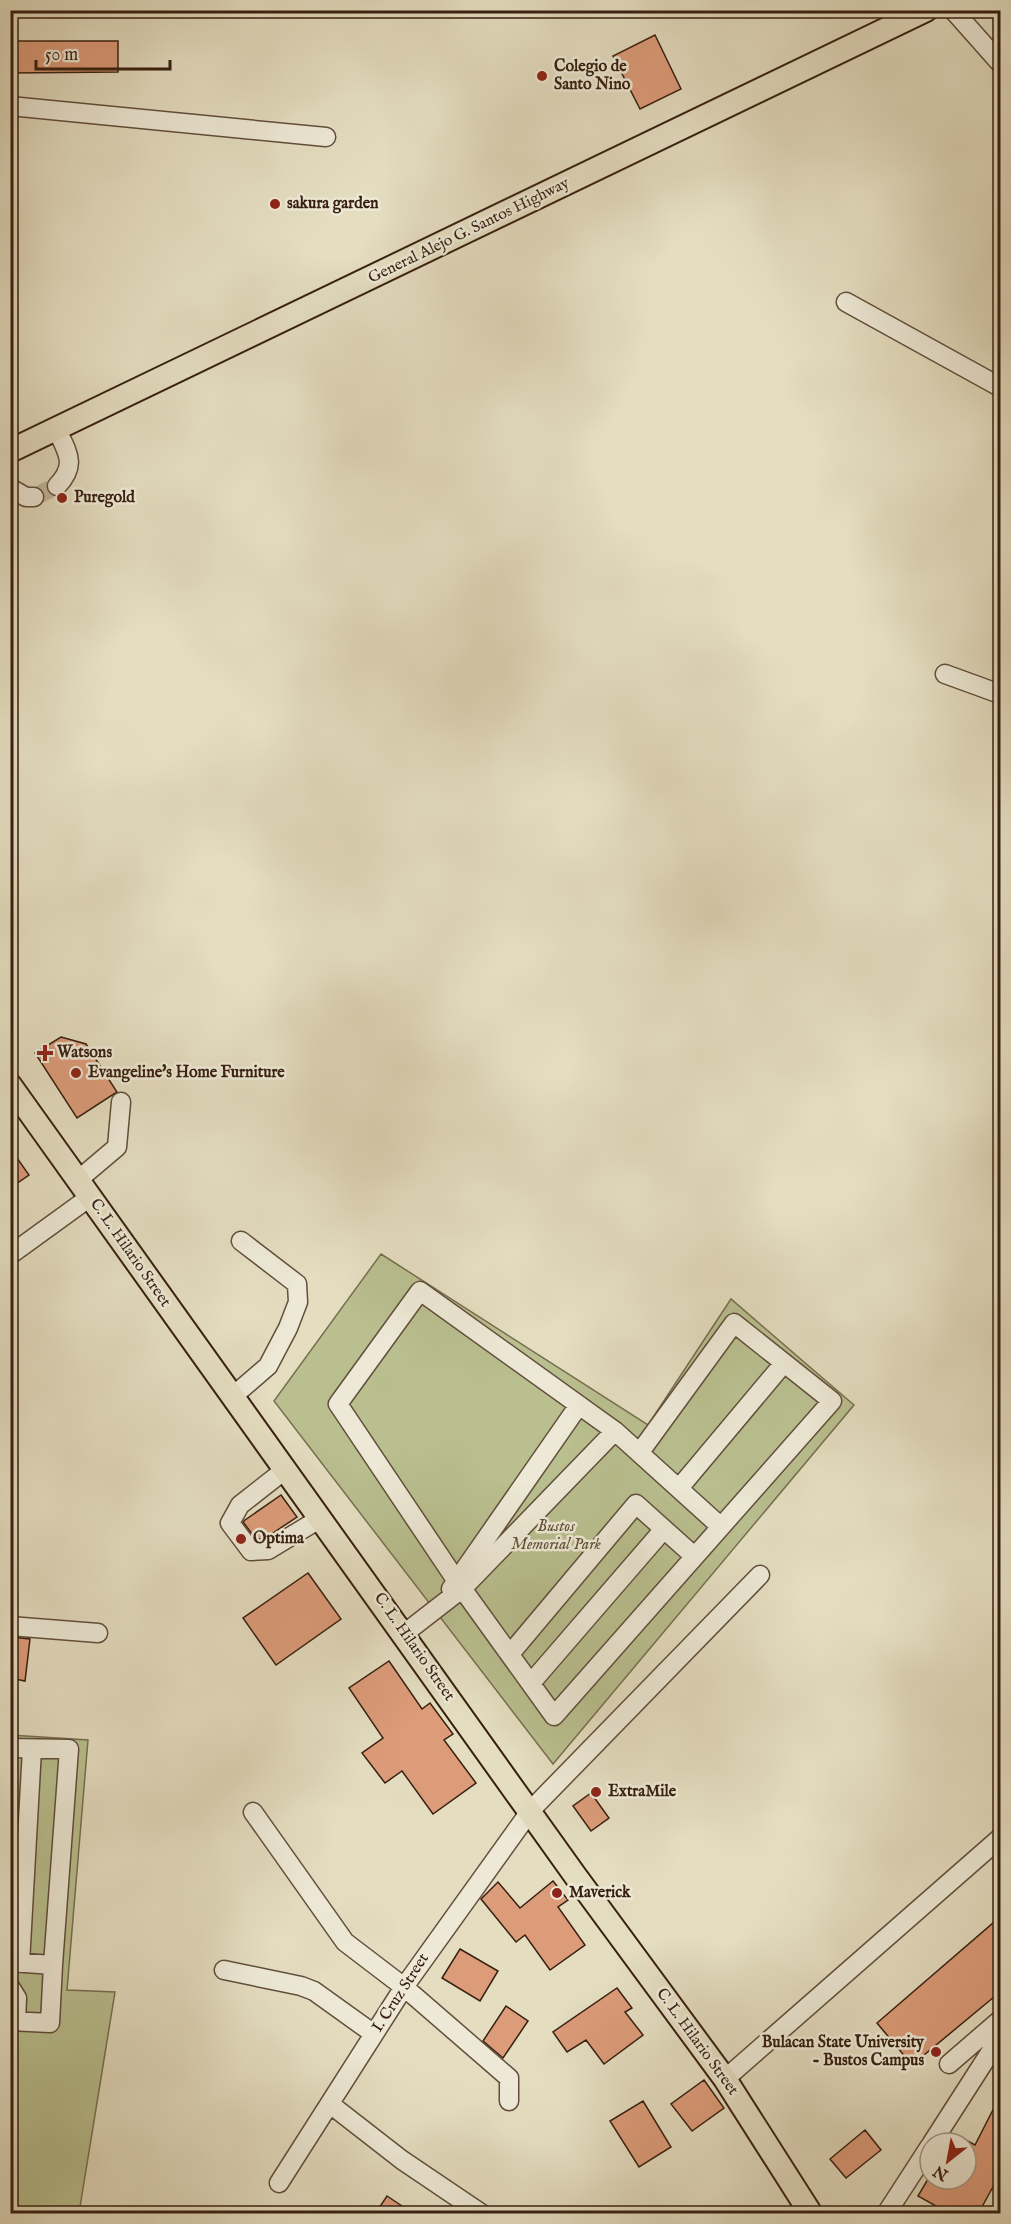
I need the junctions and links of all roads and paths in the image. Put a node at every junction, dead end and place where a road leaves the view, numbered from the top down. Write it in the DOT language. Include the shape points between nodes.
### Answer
graph roads {
  1 [pos="926,10"];
  2 [pos="953,10"];
  3 [pos="1000,63"];
  4 [pos="10,106"];
  5 [pos="326,137"];
  6 [pos="846,302"];
  7 [pos="1000,387"];
  8 [pos="56,428"];
  9 [pos="10,451"];
  10 [pos="57,486"];
  11 [pos="10,488"];
  12 [pos="34,497"];
  13 [pos="945,674"];
  14 [pos="1000,694"];
  15 [pos="10,1085"];
  16 [pos="121,1102"];
  17 [pos="84,1188"];
  18 [pos="241,1241"];
  19 [pos="10,1255"];
  20 [pos="784,1364"];
  21 [pos="232,1397"];
  22 [pos="579,1405"];
  23 [pos="615,1431"];
  24 [pos="640,1452"];
  25 [pos="286,1469"];
  26 [pos="680,1487"];
  27 [pos="321,1518"];
  28 [pos="720,1526"];
  29 [pos="664,1529"];
  30 [pos="694,1556"];
  31 [pos="760,1575"];
  32 [pos="459,1584"];
  33 [pos="10,1626"];
  34 [pos="98,1633"];
  35 [pos="405,1633"];
  36 [pos="510,1654"];
  37 [pos="531,1683"];
  38 [pos="10,1748"];
  39 [pos="32,1749"];
  40 [pos="531,1810"];
  41 [pos="253,1812"];
  42 [pos="1000,1838"];
  43 [pos="13,1962"];
  44 [pos="53,1965"];
  45 [pos="224,1970"];
  46 [pos="404,1986"];
  47 [pos="10,1987"];
  48 [pos="1000,2020"];
  49 [pos="13,2021"];
  50 [pos="374,2034"];
  51 [pos="1000,2037"];
  52 [pos="949,2064"];
  53 [pos="725,2079"];
  54 [pos="509,2101"];
  55 [pos="330,2104"];
  56 [pos="939,2131"];
  57 [pos="918,2164"];
  58 [pos="279,2182"];
  59 [pos="482,2214"];
  60 [pos="812,2214"];
  61 [pos="886,2214"];
  1 -- 8 [label="main road, General Alejo G. Santos Highway"];
  2 -- 3 [label="street"];
  4 -- 5 [label="street"];
  6 -- 7 [label="street"];
  8 -- 9 [label="main road, General Alejo G. Santos Highway"];
  8 -- 10 [label="street" via="70,466"];
  11 -- 12 [label="street"];
  13 -- 14 [label="street"];
  15 -- 17 [label="main road, C. L. Hilario Street"];
  16 -- 17 [label="street" via="117,1147"];
  17 -- 19 [label="street"];
  17 -- 21 [label="main road, C. L. Hilario Street"];
  18 -- 21 [label="street" via="297,1284 298,1302 268,1366"];
  20 -- 24 [label="street" via="734,1323"];
  20 -- 26 [label="street"];
  20 -- 28 [label="street" via="832,1401"];
  21 -- 25 [label="main road, C. L. Hilario Street"];
  22 -- 23 [label="street"];
  22 -- 32 [label="street"];
  22 -- 32 [label="street" via="420,1291 338,1404"];
  23 -- 24 [label="street"];
  23 -- 32 [label="street"];
  24 -- 26 [label="street"];
  25 -- 27 [label="main road, C. L. Hilario Street"];
  25 -- 27 [label="street" via="240,1505 230,1523 251,1551 268,1550"];
  26 -- 28 [label="street"];
  27 -- 35 [label="main road, C. L. Hilario Street"];
  28 -- 30 [label="street"];
  29 -- 30 [label="street"];
  29 -- 36 [label="street" via="636,1504"];
  29 -- 37 [label="street"];
  30 -- 37 [label="street" via="554,1716"];
  31 -- 40 [label="street, I. Cruz Street"];
  32 -- 35 [label="street"];
  32 -- 36 [label="street"];
  33 -- 34 [label="street"];
  35 -- 40 [label="main road, C. L. Hilario Street"];
  36 -- 37 [label="street"];
  38 -- 39 [label="street"];
  39 -- 43 [label="street"];
  39 -- 44 [label="street" via="69,1749"];
  40 -- 46 [label="street, I. Cruz Street"];
  40 -- 53 [label="main road, C. L. Hilario Street"];
  41 -- 46 [label="street" via="345,1942"];
  42 -- 53 [label="street"];
  43 -- 44 [label="street"];
  44 -- 49 [label="street" via="50,2023"];
  45 -- 50 [label="street" via="314,1991"];
  46 -- 50 [label="street, I. Cruz Street"];
  46 -- 54 [label="street" via="509,2078"];
  47 -- 49 [label="street" via="16,1998"];
  48 -- 52 [label="street"];
  50 -- 55 [label="street, I. Cruz Street"];
  51 -- 56 [label="street"];
  53 -- 60 [label="main road, C. L. Hilario Street"];
  55 -- 58 [label="street, I. Cruz Street"];
  55 -- 59 [label="street" via="402,2160"];
  57 -- 61 [label="street"];
}
